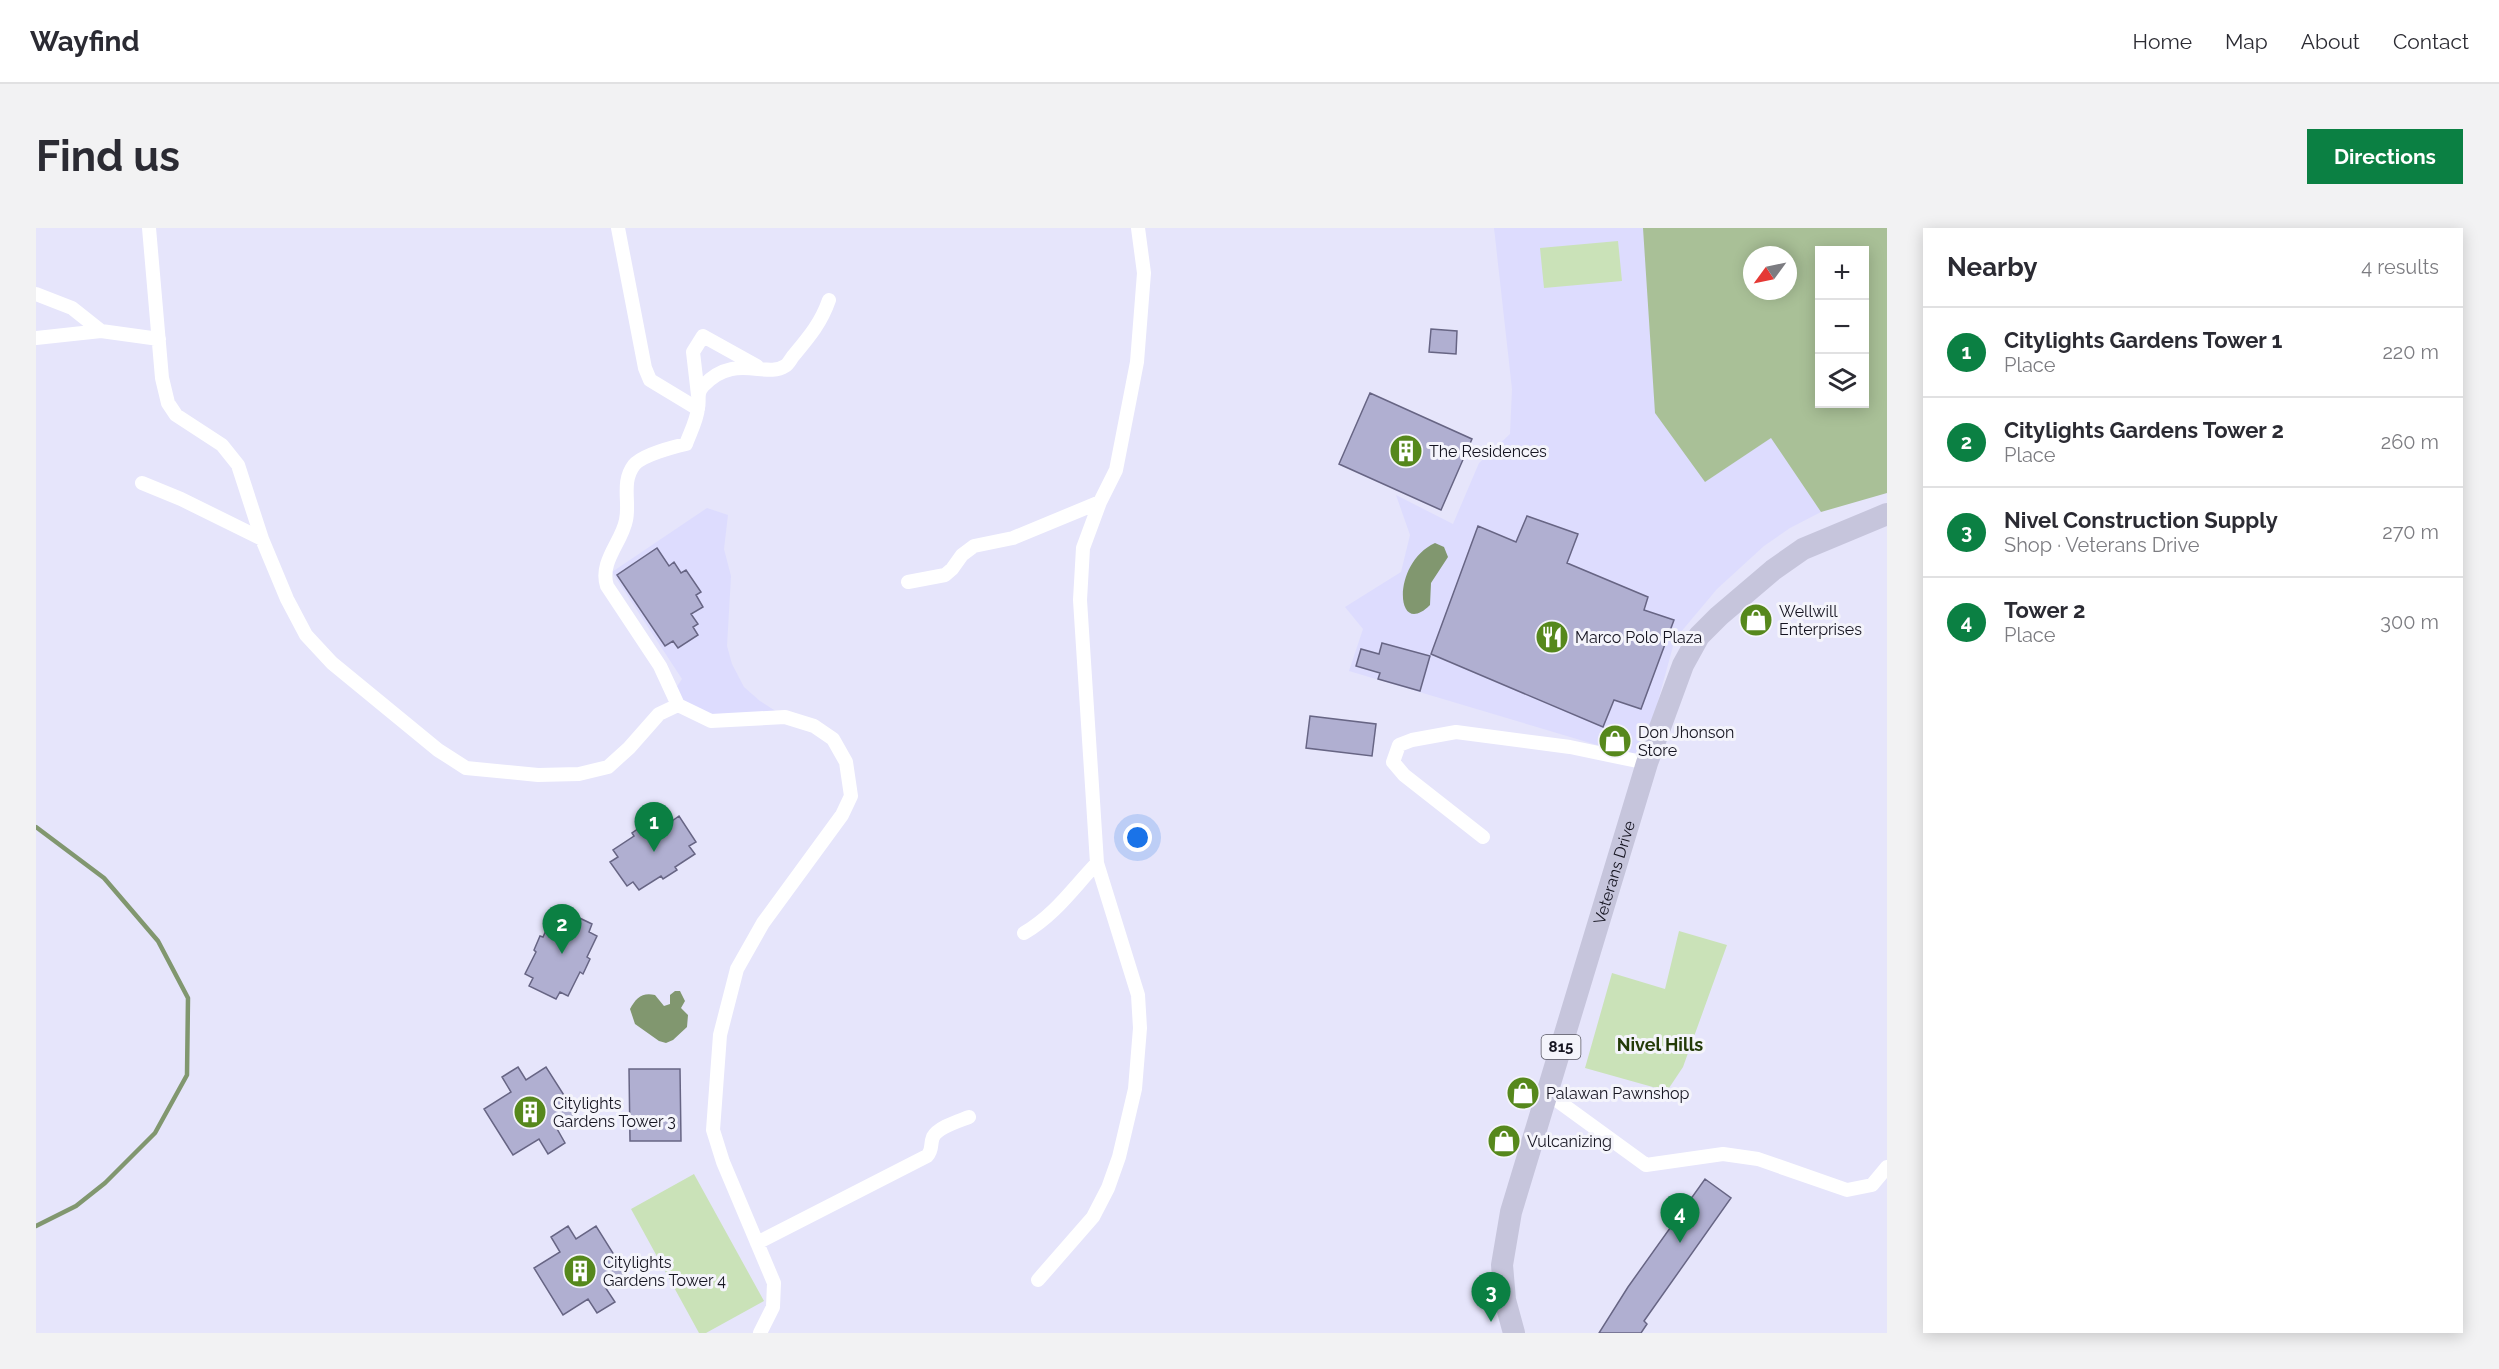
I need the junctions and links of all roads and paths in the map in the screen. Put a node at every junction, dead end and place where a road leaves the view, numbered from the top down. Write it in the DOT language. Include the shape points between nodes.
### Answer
graph roads {
  1 [pos="149,228"];
  2 [pos="618,228"];
  3 [pos="1138,228"];
  4 [pos="36,294"];
  5 [pos="829,300"];
  6 [pos="101,331"];
  7 [pos="36,338"];
  8 [pos="159,339"];
  9 [pos="760,368"];
  10 [pos="698,402"];
  11 [pos="142,483"];
  12 [pos="1100,502"];
  13 [pos="1887,514"];
  14 [pos="262,539"];
  15 [pos="908,582"];
  16 [pos="678,705"];
  17 [pos="1647,763"];
  18 [pos="1484,837"];
  19 [pos="1097,863"];
  20 [pos="1024,933"];
  21 [pos="1547,1093"];
  22 [pos="969,1117"];
  23 [pos="1887,1167"];
  24 [pos="757,1244"];
  25 [pos="1038,1280"];
  26 [pos="760,1333"];
  27 [pos="1514,1333"];
  1 -- 8 [label="street"];
  2 -- 10 [label="street" via="650,380"];
  3 -- 12 [label="street" via="1144,273 1137,362 1116,470"];
  4 -- 6 [label="street" via="72,308"];
  5 -- 9 [label="street" via="816,329 785,367"];
  6 -- 7 [label="street"];
  6 -- 8 [label="street"];
  8 -- 14 [label="street" via="168,403 176,415 222,446 238,465"];
  9 -- 10 [label="street" via="726,370 701,388"];
  9 -- 10 [label="street" via="703,336 693,352"];
  10 -- 16 [label="street" via="686,444 634,465 626,486 626,520 605,570 607,586 660,666"];
  11 -- 14 [label="street"];
  12 -- 15 [label="street" via="1013,538 974,546 945,575"];
  12 -- 19 [label="street" via="1083,548 1080,600"];
  13 -- 17 [label="main road, Veterans Drive / 815" via="1803,549 1705,629 1683,665"];
  14 -- 16 [label="street" via="286,599 306,635 332,663 438,750 466,768 538,776 579,774 608,767 659,714"];
  16 -- 24 [label="street" via="711,721 785,717 814,726 833,739 846,762 851,796 842,815 763,923 737,969 720,1035 713,1130"];
  17 -- 18 [label="street" via="1570,747 1456,732 1399,745 1393,762 1404,775"];
  17 -- 21 [label="main road, Veterans Drive / 815"];
  19 -- 20 [label="street" via="1045,920"];
  19 -- 25 [label="street" via="1138,995 1140,1028 1135,1089 1108,1188 1093,1217"];
  21 -- 23 [label="street" via="1646,1165 1722,1154 1758,1159 1847,1190 1872,1185"];
  21 -- 27 [label="main road, Veterans Drive / 815" via="1511,1212 1502,1265 1505,1300"];
  22 -- 24 [label="street" via="937,1132 927,1156"];
  24 -- 26 [label="street" via="774,1283 773,1307"];
}
